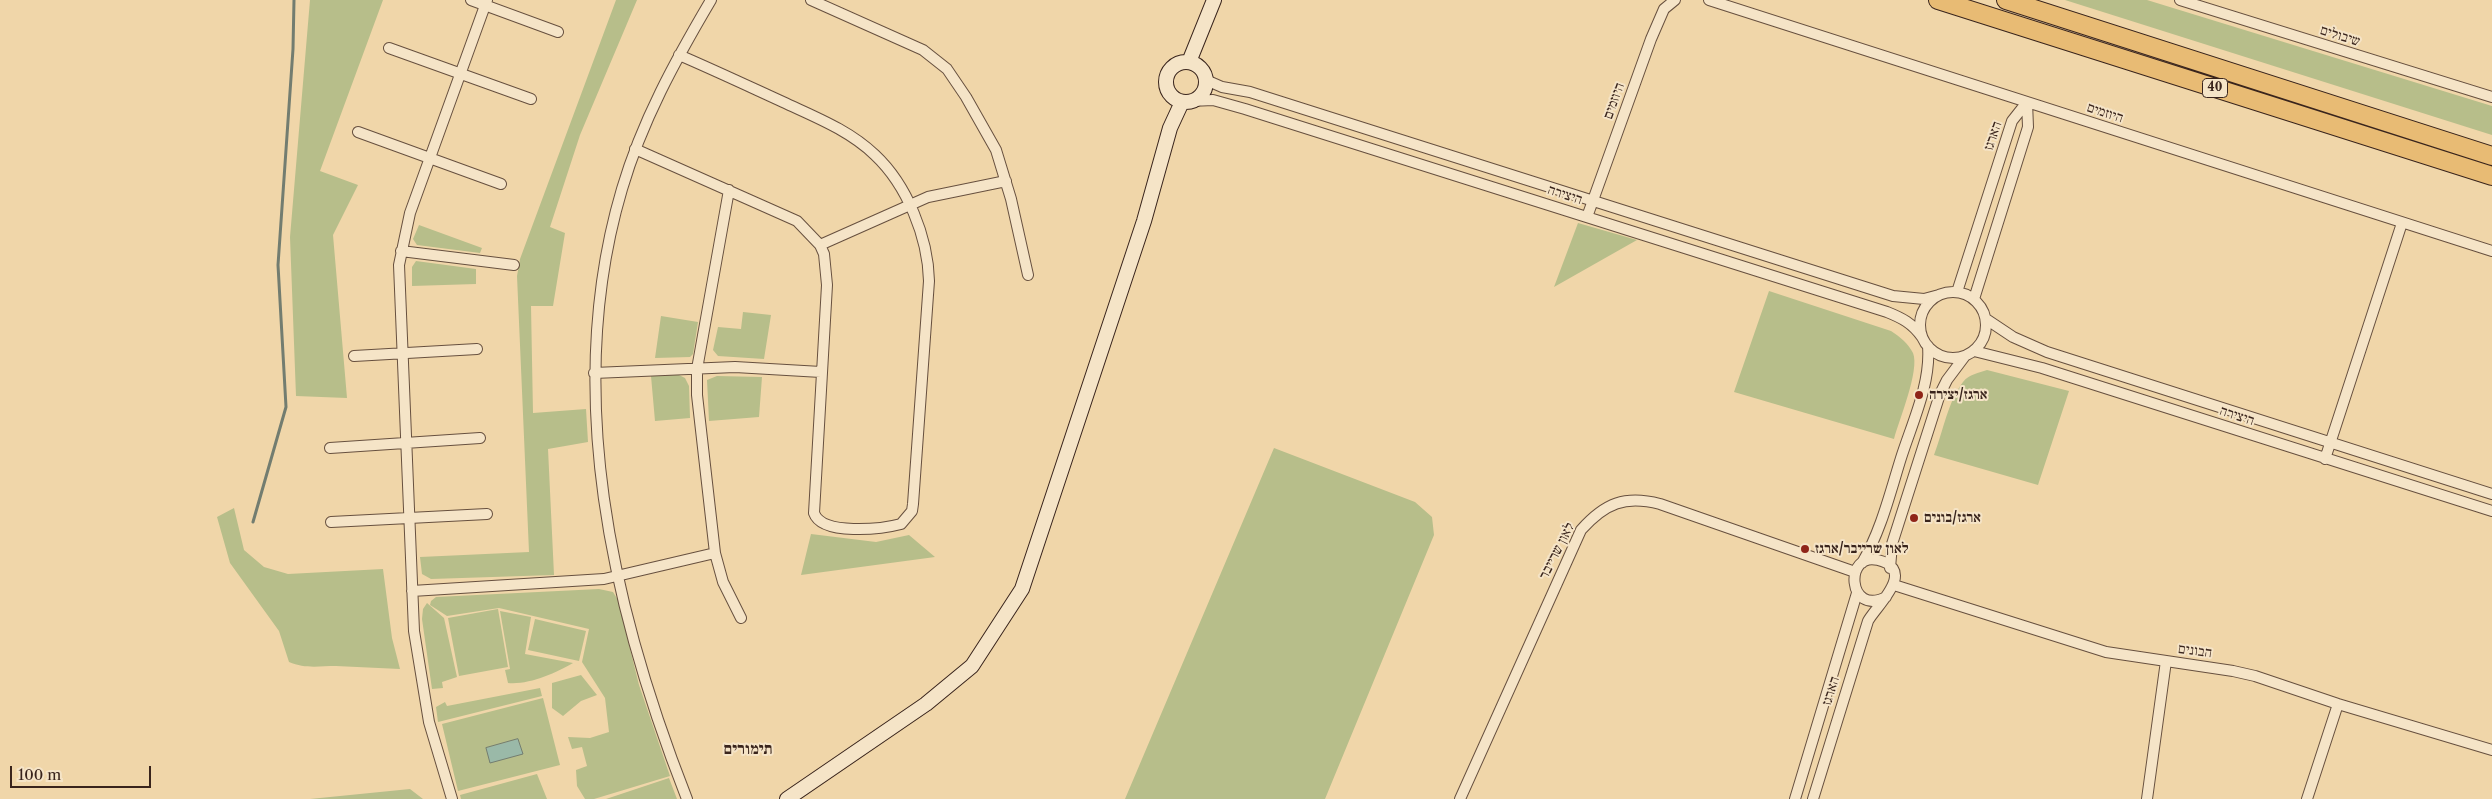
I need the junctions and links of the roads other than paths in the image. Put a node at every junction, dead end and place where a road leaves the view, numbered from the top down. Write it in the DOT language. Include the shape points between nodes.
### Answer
graph roads {
  1 [pos="472,0"];
  2 [pos="711,0"];
  3 [pos="811,0"];
  4 [pos="1214,0"];
  5 [pos="1675,0"];
  6 [pos="1709,0"];
  7 [pos="1938,0"];
  8 [pos="2006,0"];
  9 [pos="2180,0"];
  10 [pos="486,2"];
  11 [pos="558,32"];
  12 [pos="389,48"];
  13 [pos="679,55"];
  14 [pos="1189,62"];
  15 [pos="460,74"];
  16 [pos="1206,80"];
  17 [pos="2492,96"];
  18 [pos="531,99"];
  19 [pos="1182,100"];
  20 [pos="2027,102"];
  21 [pos="358,132"];
  22 [pos="635,149"];
  23 [pos="2492,156"];
  24 [pos="430,158"];
  25 [pos="2492,176"];
  26 [pos="1006,181"];
  27 [pos="501,184"];
  28 [pos="729,190"];
  29 [pos="1593,201"];
  30 [pos="909,206"];
  31 [pos="1587,217"];
  32 [pos="2402,223"];
  33 [pos="820,245"];
  34 [pos="401,251"];
  35 [pos="2492,252"];
  36 [pos="514,265"];
  37 [pos="1028,275"];
  38 [pos="1958,292"];
  39 [pos="1939,294"];
  40 [pos="1974,299"];
  41 [pos="1986,319"];
  42 [pos="1922,336"];
  43 [pos="1928,346"];
  44 [pos="477,348"];
  45 [pos="401,353"];
  46 [pos="1969,354"];
  47 [pos="354,356"];
  48 [pos="697,369"];
  49 [pos="821,372"];
  50 [pos="594,373"];
  51 [pos="480,438"];
  52 [pos="2330,442"];
  53 [pos="405,443"];
  54 [pos="330,448"];
  55 [pos="2325,459"];
  56 [pos="2492,494"];
  57 [pos="2492,511"];
  58 [pos="486,514"];
  59 [pos="409,518"];
  60 [pos="331,522"];
  61 [pos="715,553"];
  62 [pos="1862,563"];
  63 [pos="1890,568"];
  64 [pos="1855,572"];
  65 [pos="619,576"];
  66 [pos="1894,585"];
  67 [pos="412,591"];
  68 [pos="1858,593"];
  69 [pos="1886,597"];
  70 [pos="741,618"];
  71 [pos="2166,661"];
  72 [pos="2338,704"];
  73 [pos="2492,750"];
  74 [pos="452,799"];
  75 [pos="688,799"];
  76 [pos="787,799"];
  77 [pos="1460,799"];
  78 [pos="1795,799"];
  79 [pos="1813,799"];
  80 [pos="2146,799"];
  81 [pos="2307,799"];
  1 -- 10 [label="street"];
  2 -- 13 [label="street"];
  3 -- 26 [label="street" via="911,44 935,58 957,82 986,130"];
  4 -- 14 [label="street"];
  5 -- 29 [label="street, היוזמים" via="1664,9 1651,39"];
  6 -- 20 [label="street, היוזמים"];
  7 -- 25 [label="highway, 40"];
  8 -- 23 [label="highway, 40"];
  9 -- 17 [label="street, שיבולים"];
  10 -- 11 [label="street"];
  10 -- 15 [label="street"];
  12 -- 15 [label="street"];
  13 -- 22 [label="street" via="654,102"];
  13 -- 30 [label="street" via="845,132 875,155"];
  14 -- 16 [label="street" via="1200,68"];
  14 -- 19 [label="street" via="1176,64 1168,73 1166,85"];
  15 -- 18 [label="street"];
  15 -- 24 [label="street"];
  16 -- 19 [label="street" via="1202,93"];
  16 -- 29 [label="street, היצירה"];
  19 -- 31 [label="street, היצירה" via="1213,100 1245,108"];
  19 -- 76 [label="street" via="1170,128 1142,229 1022,589 972,666 926,704"];
  20 -- 32 [label="street, היוזמים"];
  20 -- 38 [label="street, הארגז" via="2012,121"];
  20 -- 40 [label="street" via="2028,127"];
  21 -- 24 [label="street"];
  22 -- 28 [label="street"];
  22 -- 50 [label="street" via="608,244 600,293"];
  24 -- 27 [label="street"];
  24 -- 34 [label="street" via="410,213"];
  26 -- 30 [label="street" via="928,198"];
  26 -- 37 [label="street"];
  28 -- 33 [label="street" via="787,215 811,233"];
  28 -- 48 [label="street"];
  29 -- 31 [label="street, היוזמים"];
  29 -- 39 [label="street, היצירה" via="1893,296 1924,299"];
  30 -- 33 [label="street"];
  30 -- 49 [label="street" via="926,248 929,281 913,504 912,511 901,524 836,527 817,520 814,506"];
  31 -- 42 [label="street, היצירה" via="1887,312 1904,319"];
  32 -- 35 [label="street, היוזמים"];
  32 -- 52 [label="street"];
  33 -- 49 [label="street" via="827,285"];
  34 -- 36 [label="street"];
  34 -- 45 [label="street" via="398,284"];
  38 -- 39 [label="street"];
  38 -- 40 [label="street"];
  39 -- 42 [label="street" via="1921,317"];
  40 -- 41 [label="street"];
  41 -- 46 [label="street" via="1984,338"];
  41 -- 52 [label="street, היצירה" via="2013,337 2047,352"];
  42 -- 43 [label="street"];
  43 -- 46 [label="street" via="1945,357"];
  43 -- 62 [label="street" via="1929,360 1923,390 1876,538"];
  44 -- 45 [label="street"];
  45 -- 47 [label="street"];
  45 -- 53 [label="street"];
  46 -- 55 [label="street, היצירה" via="2042,368"];
  46 -- 63 [label="street" via="1951,374 1940,394 1892,544"];
  48 -- 49 [label="street"];
  48 -- 50 [label="street"];
  48 -- 61 [label="street"];
  50 -- 65 [label="street" via="604,495"];
  51 -- 53 [label="street"];
  52 -- 55 [label="street"];
  52 -- 56 [label="street, היצירה"];
  53 -- 54 [label="street"];
  53 -- 59 [label="street"];
  55 -- 57 [label="street, היצירה"];
  58 -- 59 [label="street"];
  59 -- 60 [label="street"];
  59 -- 67 [label="street"];
  61 -- 65 [label="street"];
  61 -- 70 [label="street" via="723,582"];
  62 -- 63 [label="street" via="1880,560"];
  62 -- 64 [label="street"];
  63 -- 66 [label="street"];
  64 -- 68 [label="street" via="1854,586"];
  64 -- 77 [label="street, לאון שרייבר" via="1660,504 1630,500 1611,505 1594,515 1581,530"];
  65 -- 67 [label="street"];
  65 -- 75 [label="street" via="644,678"];
  66 -- 69 [label="street"];
  66 -- 71 [label="street, הבונים" via="2106,652"];
  67 -- 74 [label="street" via="428,722"];
  68 -- 69 [label="street" via="1874,601"];
  68 -- 78 [label="street, הארגז"];
  69 -- 79 [label="street, הארגז" via="1868,621"];
  71 -- 72 [label="street, הבונים" via="2233,671"];
  71 -- 80 [label="street"];
  72 -- 73 [label="street, הבונים"];
  72 -- 81 [label="street"];
}
